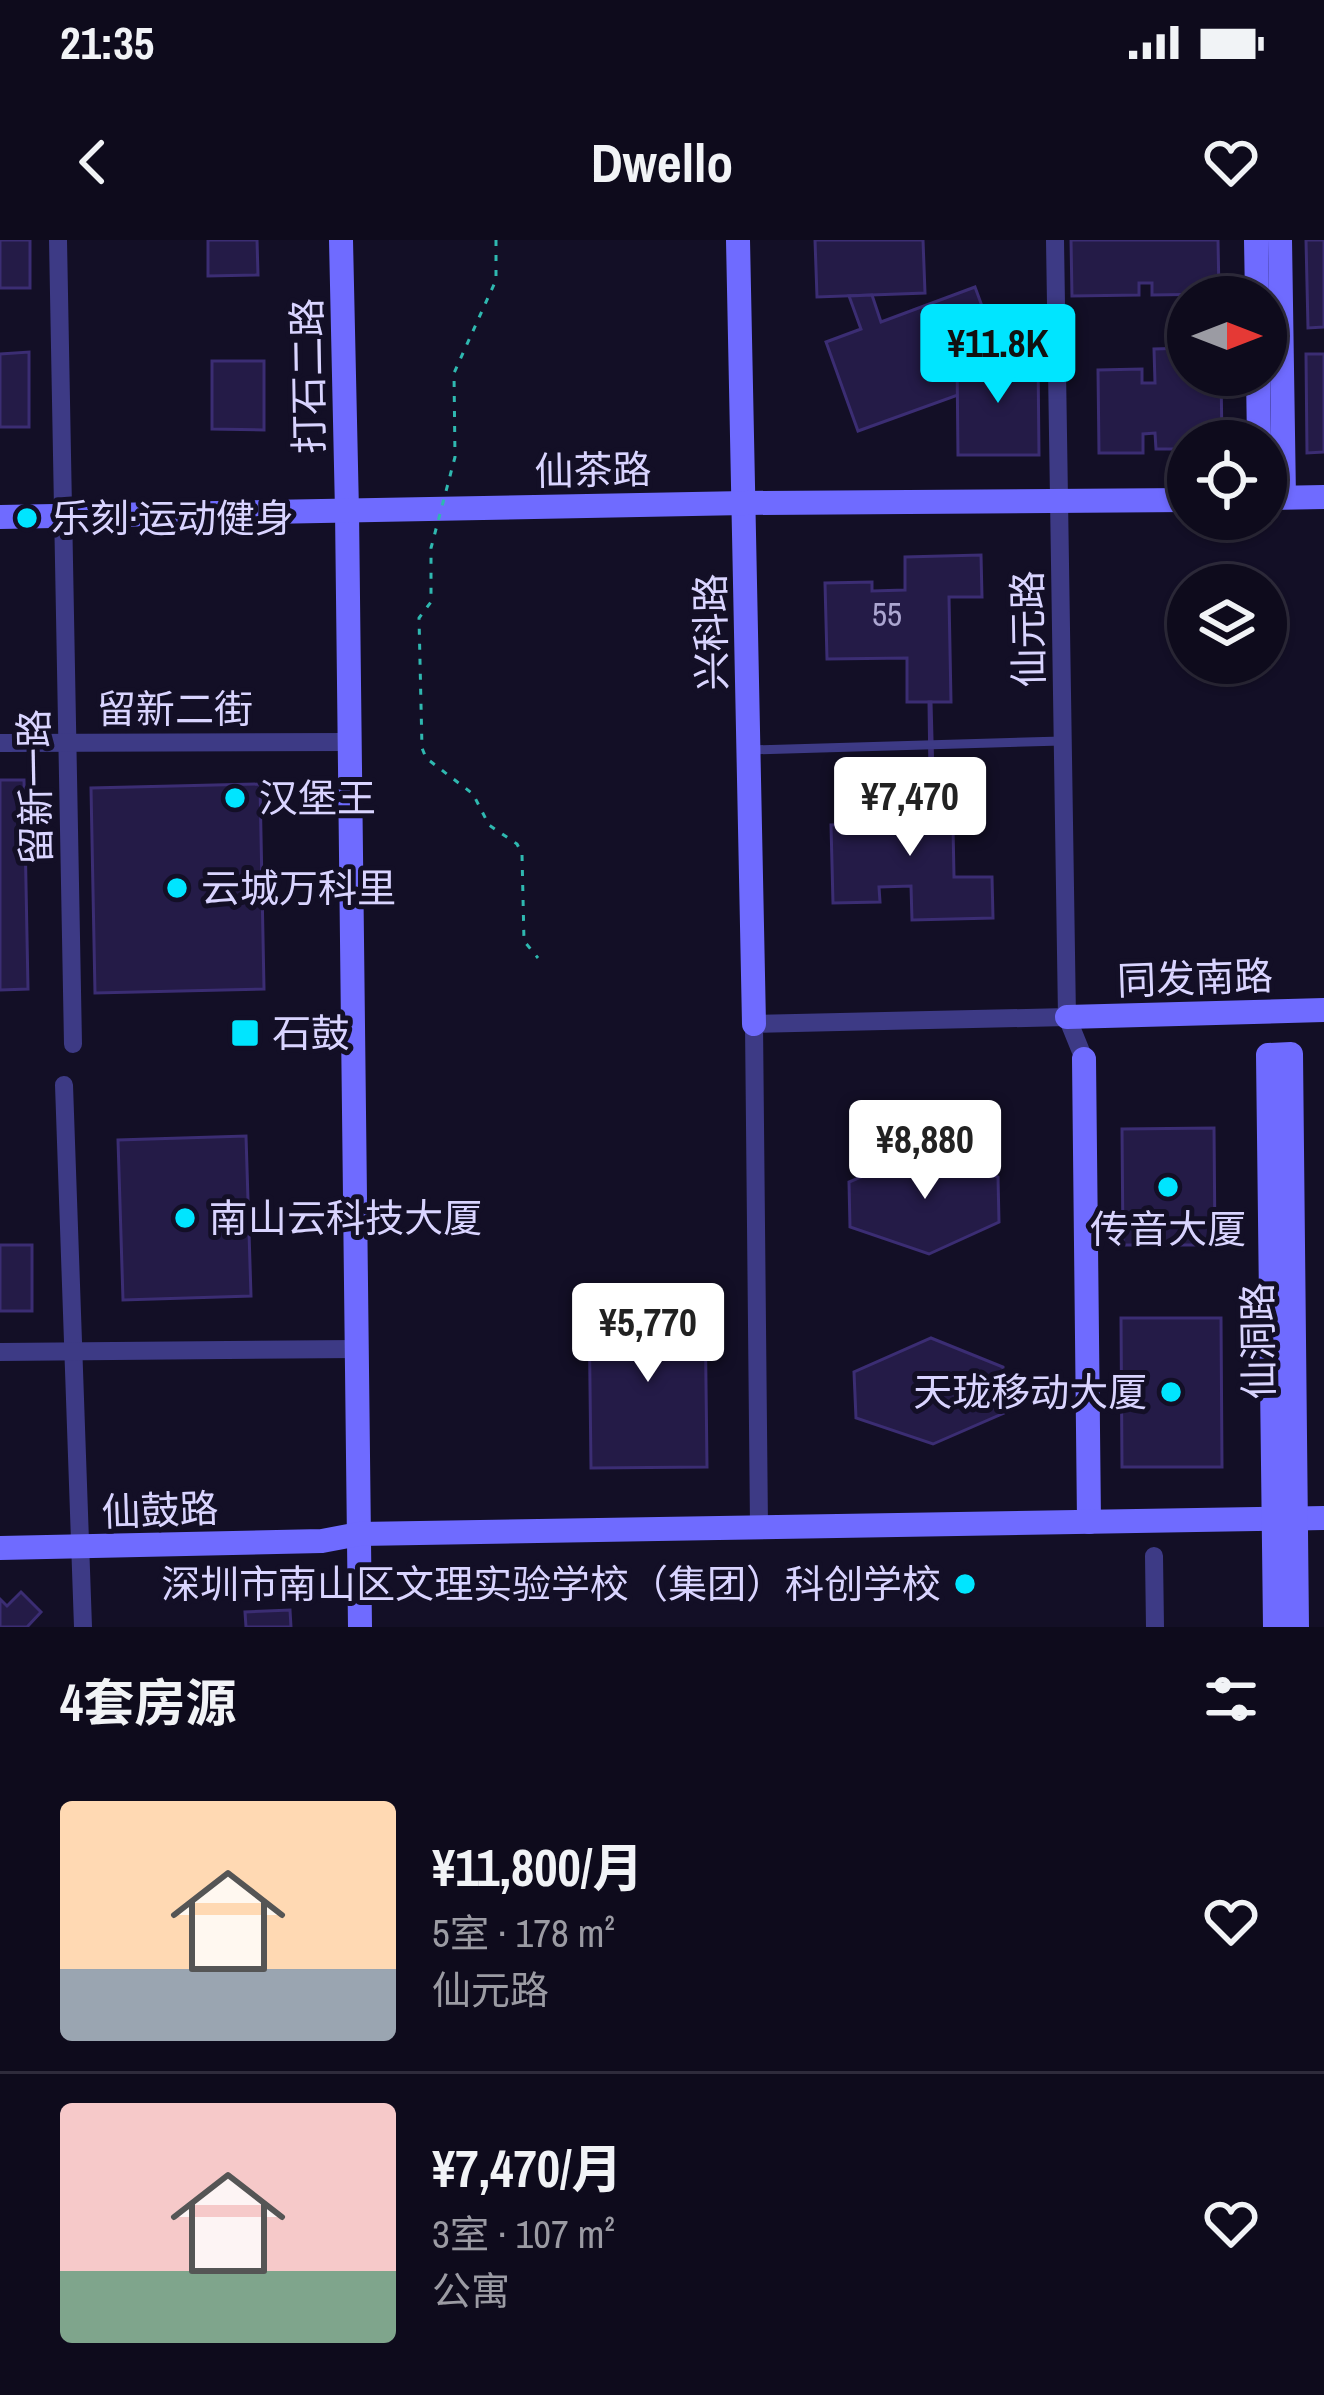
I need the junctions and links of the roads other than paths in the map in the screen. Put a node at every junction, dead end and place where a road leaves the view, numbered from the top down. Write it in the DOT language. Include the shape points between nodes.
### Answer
graph roads {
  1 [pos="58,240"];
  2 [pos="340,240"];
  3 [pos="738,240"];
  4 [pos="1055,240"];
  5 [pos="1256,240"];
  6 [pos="1280,240"];
  7 [pos="1257,276"];
  8 [pos="1277,420"];
  9 [pos="1324,496"];
  10 [pos="1287,498"];
  11 [pos="1167,500"];
  12 [pos="745,503"];
  13 [pos="1059,503"];
  14 [pos="347,511"];
  15 [pos="63,516"];
  16 [pos="0,517"];
  17 [pos="1063,741"];
  18 [pos="68,742"];
  19 [pos="350,742"];
  20 [pos="0,743"];
  21 [pos="749,749"];
  22 [pos="1324,1010"];
  23 [pos="1067,1018"];
  24 [pos="754,1024"];
  25 [pos="74,1044"];
  26 [pos="1280,1054"];
  27 [pos="1084,1059"];
  28 [pos="64,1085"];
  29 [pos="357,1349"];
  30 [pos="0,1352"];
  31 [pos="72,1353"];
  32 [pos="1324,1518"];
  33 [pos="1285,1519"];
  34 [pos="1089,1522"];
  35 [pos="760,1527"];
  36 [pos="359,1534"];
  37 [pos="0,1548"];
  38 [pos="80,1548"];
  39 [pos="1154,1556"];
  40 [pos="83,1627"];
  41 [pos="360,1627"];
  42 [pos="1155,1627"];
  43 [pos="1275,1627"];
  44 [pos="1297,1627"];
  1 -- 15 [label="street, 留新一路"];
  2 -- 14 [label="street, 打石二路"];
  3 -- 12 [label="street, 兴科路"];
  4 -- 13 [label="street, 仙元路"];
  5 -- 7 [label="street"];
  6 -- 8 [label="street"];
  9 -- 10 [label="street"];
  11 -- 13 [label="street, 仙茶路"];
  12 -- 13 [label="street, 仙茶路"];
  12 -- 14 [label="street, 仙茶路"];
  12 -- 21 [label="street, 兴科路"];
  13 -- 17 [label="street, 仙元路"];
  14 -- 15 [label="street, 仙茶路"];
  14 -- 19 [label="street, 打石二路"];
  15 -- 16 [label="street, 仙茶路"];
  15 -- 18 [label="street, 留新一路"];
  17 -- 21 [label="lane"];
  17 -- 23 [label="street, 仙元路"];
  18 -- 19 [label="street, 留新二街"];
  18 -- 20 [label="street, 留新二街"];
  18 -- 25 [label="street, 留新一路"];
  19 -- 29 [label="street, 打石二路"];
  21 -- 24 [label="street, 兴科路"];
  22 -- 23 [label="street, 同发南路"];
  23 -- 24 [label="street"];
  23 -- 27 [label="street"];
  24 -- 35 [label="street"];
  26 -- 33 [label="street, 仙洞路"];
  27 -- 34 [label="street"];
  28 -- 31 [label="street"];
  29 -- 31 [label="street"];
  29 -- 36 [label="street, 打石二路"];
  30 -- 31 [label="street"];
  31 -- 38 [label="street"];
  32 -- 33 [label="street, 仙鼓路"];
  33 -- 34 [label="street, 仙鼓路"];
  33 -- 43 [label="street, 仙洞路"];
  33 -- 44 [label="street, 仙洞路"];
  34 -- 35 [label="street, 仙鼓路"];
  35 -- 36 [label="street, 仙鼓路"];
  36 -- 38 [label="street, 仙鼓路"];
  36 -- 41 [label="street"];
  37 -- 38 [label="street, 仙鼓路"];
  38 -- 40 [label="street"];
  39 -- 42 [label="street"];
}
